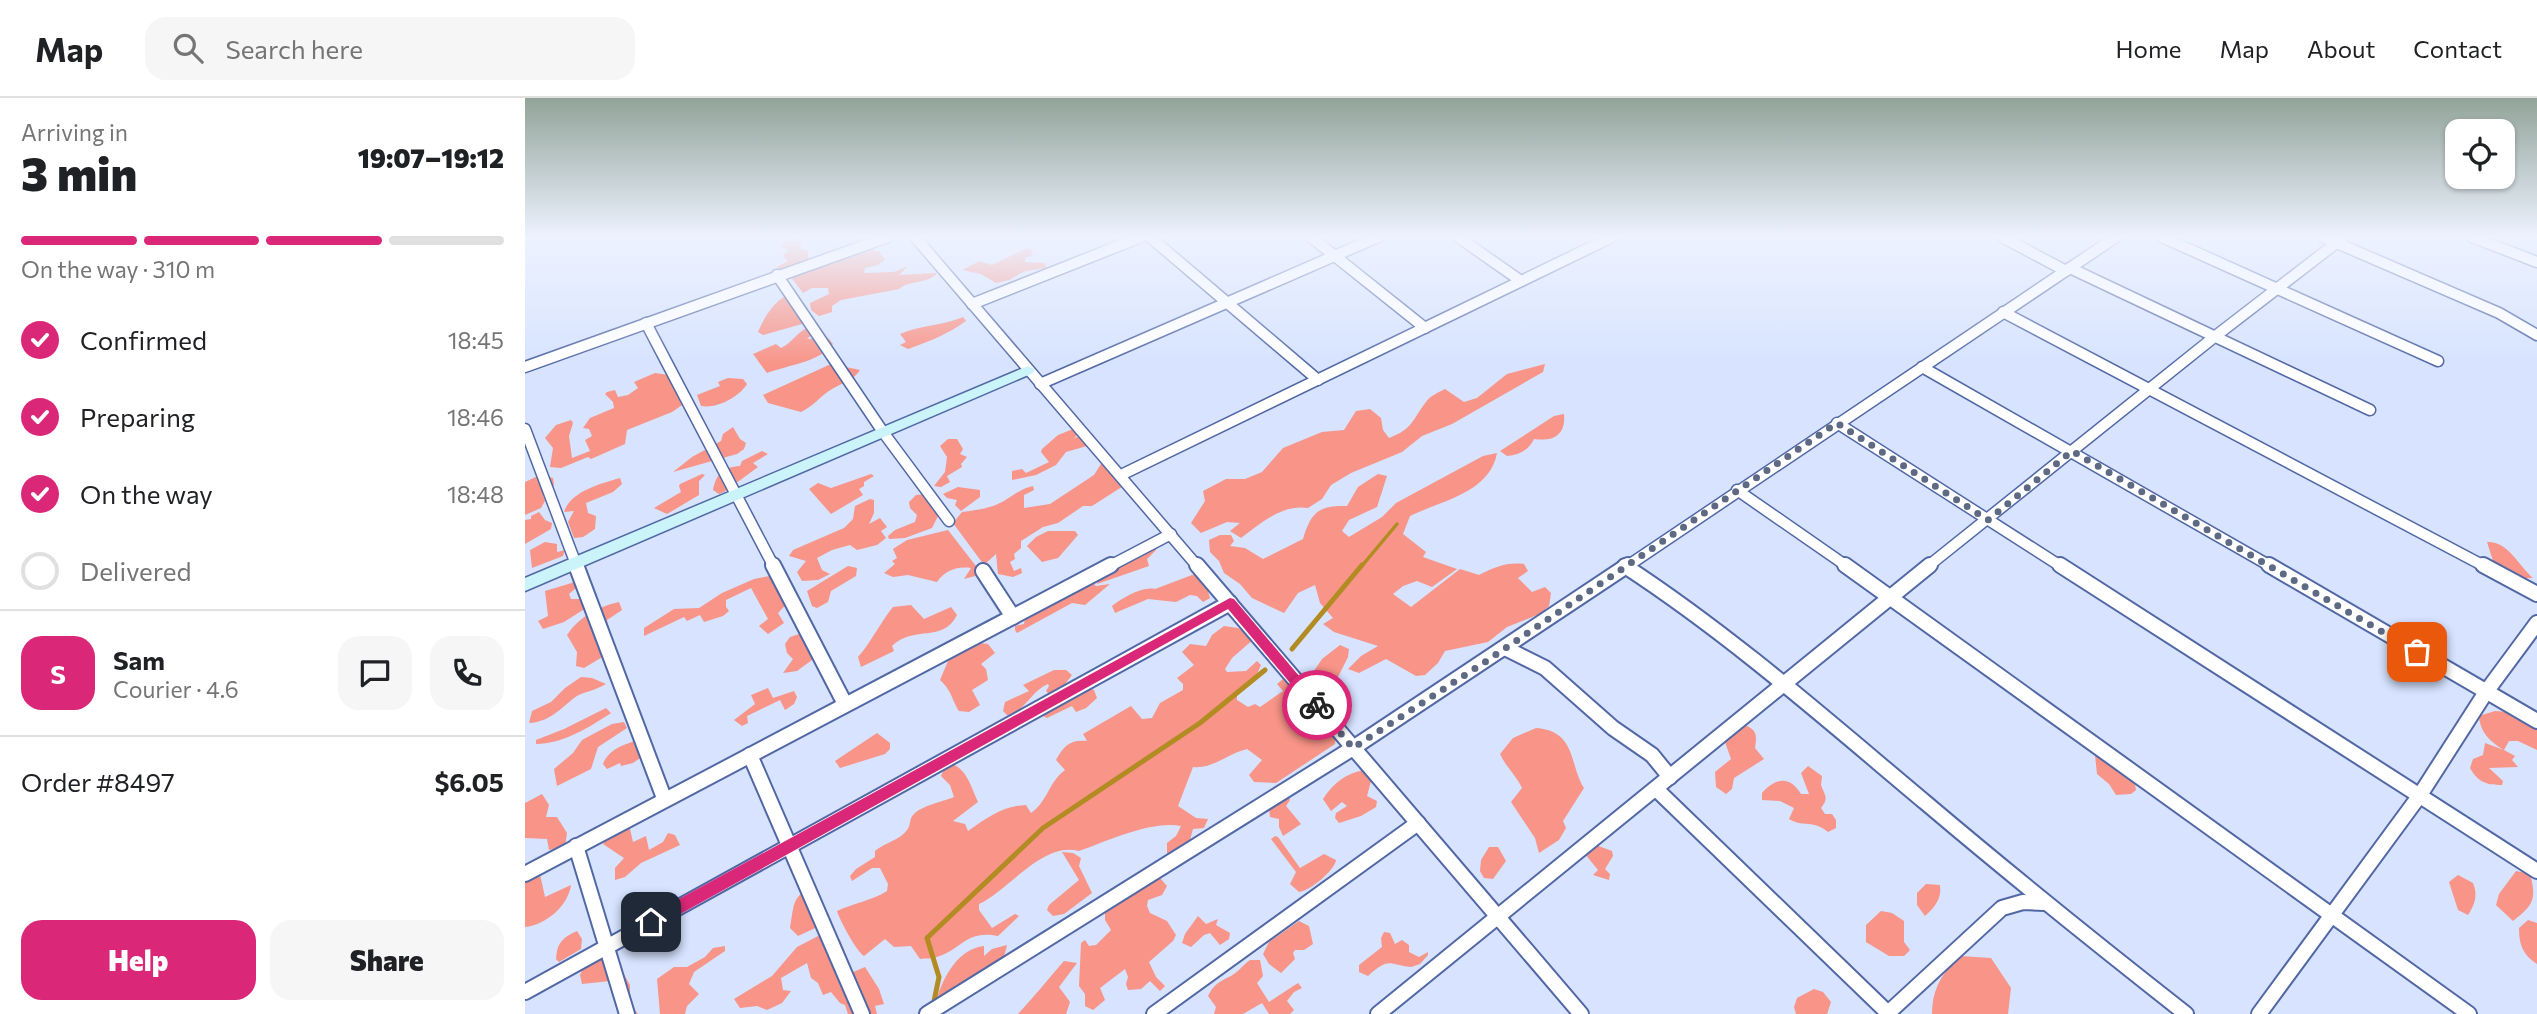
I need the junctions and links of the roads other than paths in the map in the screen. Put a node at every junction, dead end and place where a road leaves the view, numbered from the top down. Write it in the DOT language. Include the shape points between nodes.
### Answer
graph roads {
  1 [pos="764,280"];
  2 [pos="780,280"];
  3 [pos="951,280"];
  4 [pos="1033,280"];
  5 [pos="1201,280"];
  6 [pos="1280,280"];
  7 [pos="1366,280"];
  8 [pos="2052,280"];
  9 [pos="2091,280"];
  10 [pos="2258,280"];
  11 [pos="2288,280"];
  12 [pos="2427,280"];
  13 [pos="1521,281"];
  14 [pos="2277,288"];
  15 [pos="1228,303"];
  16 [pos="972,304"];
  17 [pos="2003,312"];
  18 [pos="646,323"];
  19 [pos="1425,328"];
  20 [pos="2537,335"];
  21 [pos="2213,338"];
  22 [pos="2438,361"];
  23 [pos="525,367"];
  24 [pos="1921,367"];
  25 [pos="1028,370"];
  26 [pos="1318,380"];
  27 [pos="1040,383"];
  28 [pos="2149,391"];
  29 [pos="2370,410"];
  30 [pos="1837,423"];
  31 [pos="525,429"];
  32 [pos="883,432"];
  33 [pos="2072,451"];
  34 [pos="1121,475"];
  35 [pos="1737,490"];
  36 [pos="737,494"];
  37 [pos="1988,520"];
  38 [pos="949,521"];
  39 [pos="1171,534"];
  40 [pos="576,563"];
  41 [pos="1625,566"];
  42 [pos="983,571"];
  43 [pos="525,585"];
  44 [pos="2537,594"];
  45 [pos="1892,598"];
  46 [pos="1230,603"];
  47 [pos="1013,617"];
  48 [pos="2537,623"];
  49 [pos="1505,648"];
  50 [pos="1783,683"];
  51 [pos="2486,692"];
  52 [pos="845,704"];
  53 [pos="2537,721"];
  54 [pos="1353,748"];
  55 [pos="750,755"];
  56 [pos="1670,777"];
  57 [pos="1656,789"];
  58 [pos="2420,795"];
  59 [pos="664,799"];
  60 [pos="1418,823"];
  61 [pos="576,846"];
  62 [pos="788,846"];
  63 [pos="2537,871"];
  64 [pos="525,874"];
  65 [pos="2044,903"];
  66 [pos="2331,915"];
  67 [pos="1497,918"];
  68 [pos="606,947"];
  69 [pos="525,992"];
  70 [pos="934,1010"];
  71 [pos="1888,1013"];
  72 [pos="627,1014"];
  73 [pos="862,1014"];
  74 [pos="1154,1014"];
  75 [pos="1378,1014"];
  76 [pos="1581,1014"];
  77 [pos="2186,1014"];
  78 [pos="2259,1014"];
  79 [pos="2469,1014"];
  1 -- 18 [label="street"];
  2 -- 32 [label="street"];
  3 -- 16 [label="street"];
  4 -- 16 [label="street"];
  5 -- 15 [label="street"];
  6 -- 15 [label="street"];
  7 -- 19 [label="street"];
  8 -- 17 [label="street"];
  9 -- 21 [label="street"];
  10 -- 14 [label="street"];
  11 -- 14 [label="street"];
  12 -- 20 [label="street"];
  13 -- 19 [label="street"];
  14 -- 21 [label="street"];
  14 -- 22 [label="street"];
  15 -- 26 [label="street"];
  15 -- 27 [label="street"];
  16 -- 25 [label="street"];
  17 -- 24 [label="street"];
  17 -- 28 [label="street"];
  18 -- 23 [label="street"];
  18 -- 36 [label="street"];
  19 -- 26 [label="street"];
  21 -- 28 [label="street"];
  21 -- 29 [label="street"];
  24 -- 30 [label="street"];
  24 -- 33 [label="street"];
  25 -- 27 [label="street"];
  25 -- 32 [label="street"];
  26 -- 34 [label="street"];
  27 -- 34 [label="street"];
  28 -- 33 [label="street"];
  28 -- 44 [label="street"];
  30 -- 35 [label="street"];
  30 -- 37 [label="street"];
  31 -- 40 [label="street"];
  32 -- 36 [label="street"];
  32 -- 38 [label="street"];
  33 -- 37 [label="street"];
  33 -- 51 [label="street"];
  34 -- 39 [label="street"];
  35 -- 41 [label="street"];
  35 -- 45 [label="street"];
  36 -- 40 [label="street"];
  36 -- 52 [label="street"];
  37 -- 45 [label="street"];
  37 -- 58 [label="street"];
  39 -- 46 [label="street"];
  39 -- 47 [label="street"];
  40 -- 43 [label="street"];
  40 -- 59 [label="street"];
  41 -- 49 [label="street"];
  41 -- 50 [label="street" via="1679,600"];
  42 -- 47 [label="street"];
  45 -- 50 [label="street"];
  45 -- 66 [label="street"];
  46 -- 54 [label="street"];
  46 -- 62 [label="street"];
  47 -- 52 [label="street"];
  48 -- 51 [label="street"];
  49 -- 54 [label="street"];
  49 -- 56 [label="street" via="1545,668 1613,728 1652,755"];
  50 -- 56 [label="street"];
  50 -- 65 [label="street"];
  51 -- 53 [label="street"];
  51 -- 58 [label="street"];
  52 -- 55 [label="street"];
  54 -- 60 [label="street"];
  54 -- 70 [label="street"];
  55 -- 59 [label="street"];
  55 -- 62 [label="street"];
  56 -- 57 [label="street"];
  57 -- 67 [label="street"];
  57 -- 71 [label="street"];
  58 -- 63 [label="street"];
  58 -- 66 [label="street"];
  59 -- 61 [label="street"];
  60 -- 67 [label="street"];
  60 -- 74 [label="street"];
  61 -- 64 [label="street"];
  61 -- 68 [label="street"];
  62 -- 68 [label="street"];
  62 -- 73 [label="street"];
  65 -- 71 [label="street" via="2002,908"];
  65 -- 77 [label="street"];
  66 -- 78 [label="street"];
  66 -- 79 [label="street"];
  67 -- 75 [label="street"];
  67 -- 76 [label="street"];
  68 -- 69 [label="street"];
  68 -- 72 [label="street"];
}
